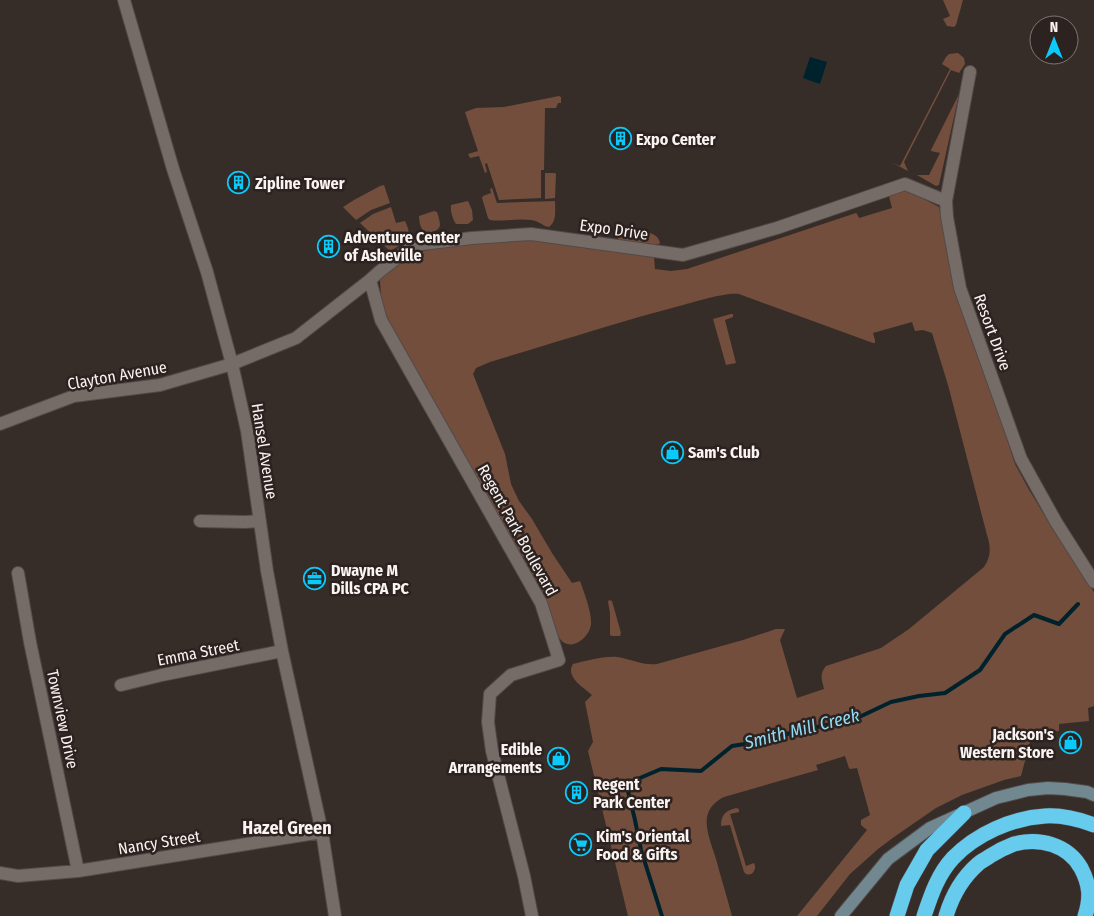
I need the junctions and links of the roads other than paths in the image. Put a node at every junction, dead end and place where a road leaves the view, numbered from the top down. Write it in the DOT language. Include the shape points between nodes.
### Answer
graph roads {
  1 [pos="124,0"];
  2 [pos="970,72"];
  3 [pos="946,201"];
  4 [pos="370,280"];
  5 [pos="296,338"];
  6 [pos="232,364"];
  7 [pos="0,424"];
  8 [pos="200,520"];
  9 [pos="260,520"];
  10 [pos="18,573"];
  11 [pos="1094,582"];
  12 [pos="282,652"];
  13 [pos="121,685"];
  14 [pos="1094,794"];
  15 [pos="964,813"];
  16 [pos="1094,825"];
  17 [pos="322,832"];
  18 [pos="78,871"];
  19 [pos="0,872"];
  20 [pos="335,916"];
  21 [pos="532,916"];
  22 [pos="842,916"];
  23 [pos="897,916"];
  24 [pos="924,916"];
  25 [pos="946,916"];
  26 [pos="1085,916"];
  1 -- 6 [label="street, Hansel Avenue"];
  2 -- 3 [label="street, Resort Drive"];
  3 -- 4 [label="street, Expo Drive" via="905,184 777,228 683,255 532,234 414,245"];
  3 -- 11 [label="street, Resort Drive" via="960,288 1021,459"];
  4 -- 5 [label="street, Expo Drive"];
  4 -- 21 [label="street, Regent Park Boulevard" via="381,320 541,603 559,660 511,675 490,694 488,722 493,755"];
  5 -- 6 [label="street, Clayton Avenue"];
  6 -- 7 [label="street, Clayton Avenue" via="160,385 74,396"];
  6 -- 9 [label="street, Hansel Avenue" via="247,431"];
  8 -- 9 [label="street"];
  9 -- 12 [label="street, Hansel Avenue"];
  10 -- 18 [label="street, Townview Drive"];
  12 -- 13 [label="street, Emma Street"];
  12 -- 17 [label="street, Hansel Avenue"];
  14 -- 15 [label="street" via="1065,789 1028,790 996,798"];
  15 -- 22 [label="street" via="930,828 888,859"];
  15 -- 23 [label="highway" via="926,850 906,885"];
  16 -- 24 [label="highway" via="1046,816 1011,824 978,838 952,859 941,874"];
  17 -- 18 [label="street, Nancy Street"];
  17 -- 20 [label="street, Hansel Avenue"];
  18 -- 19 [label="street, Nancy Street" via="18,876"];
  25 -- 26 [label="highway" via="959,886 979,863 1014,844 1028,842 1057,846 1079,864 1089,890"];
}
